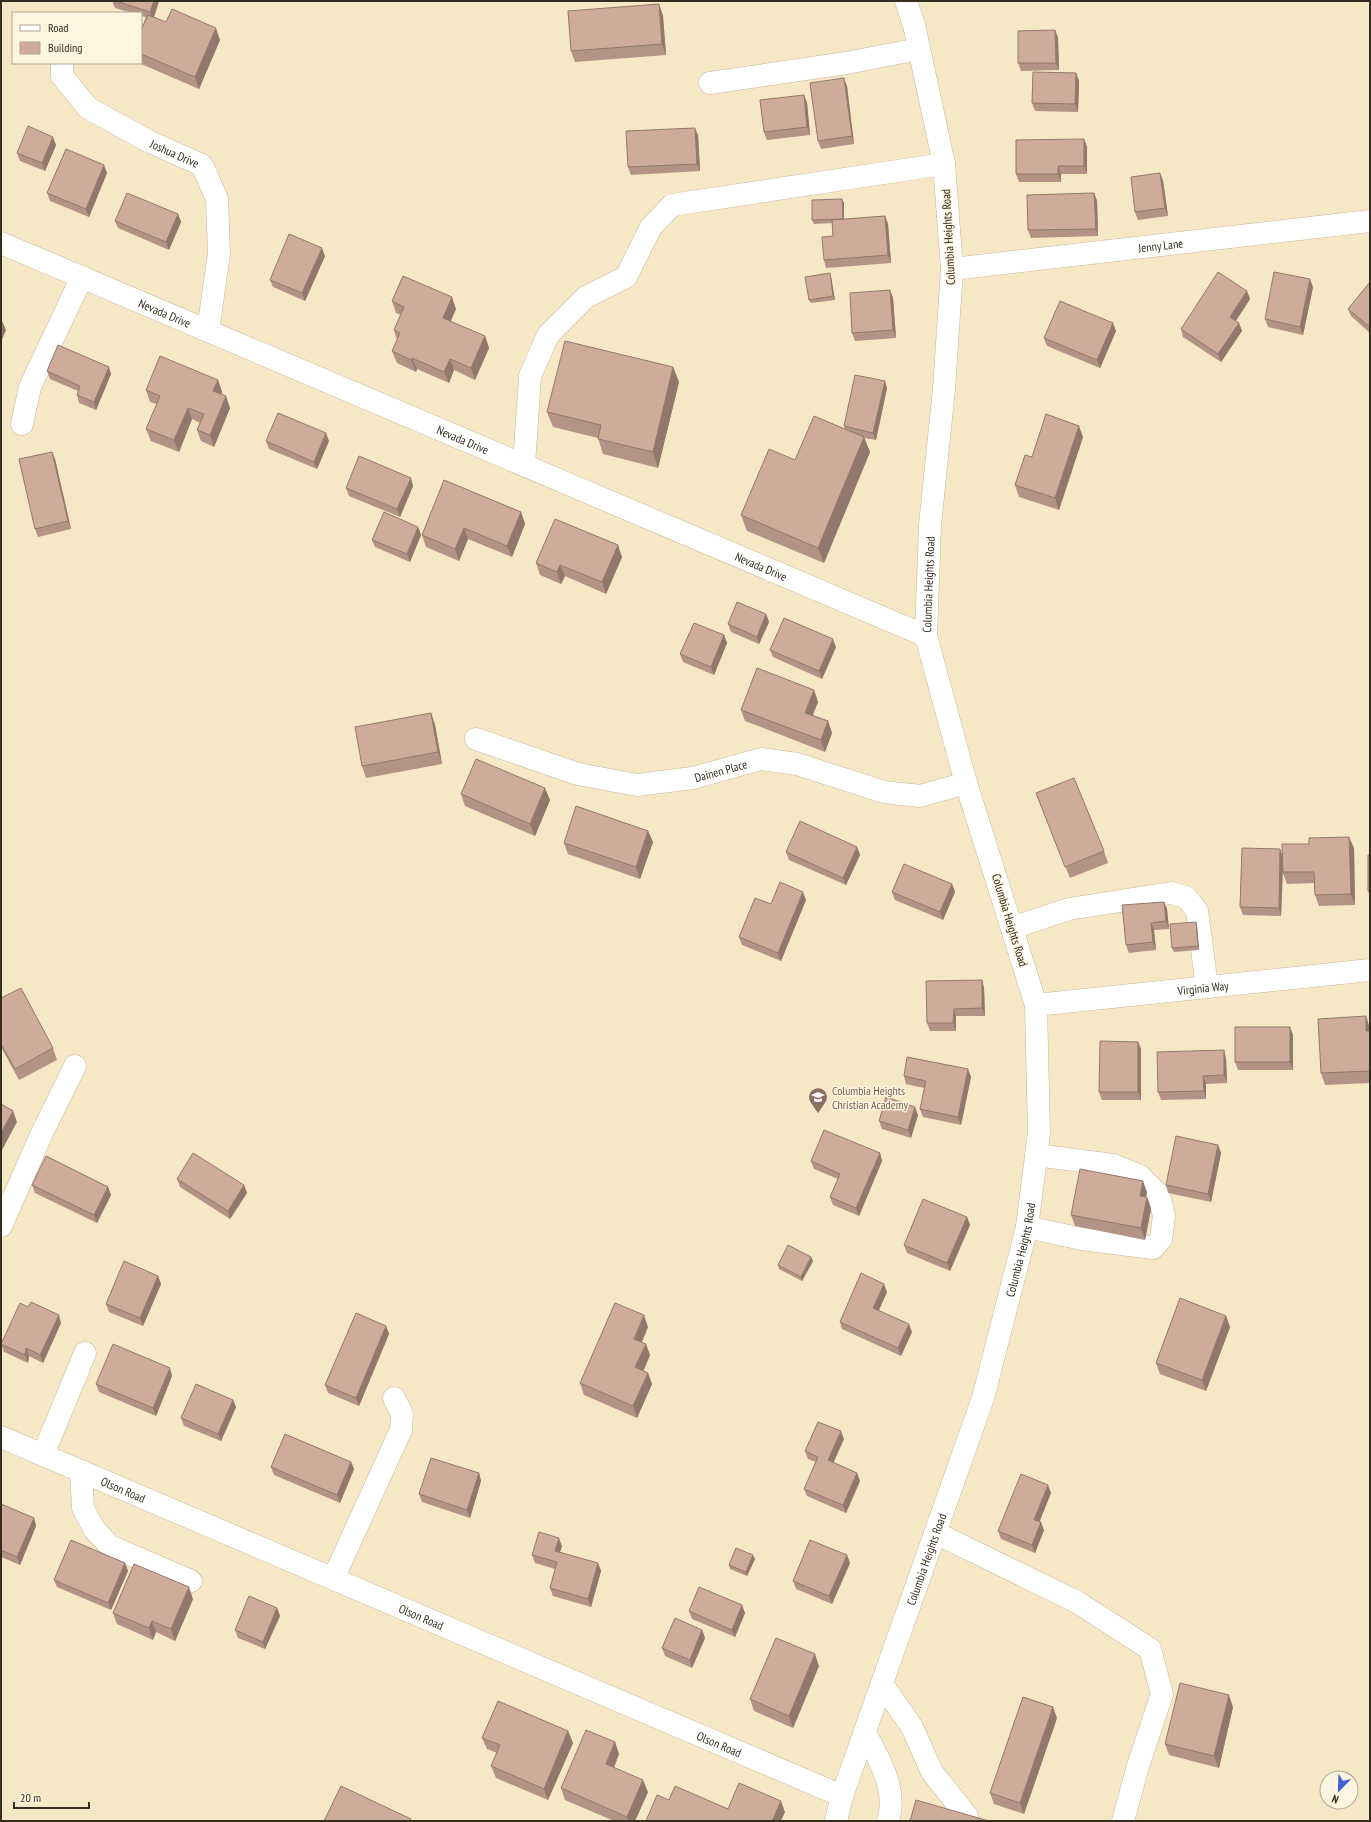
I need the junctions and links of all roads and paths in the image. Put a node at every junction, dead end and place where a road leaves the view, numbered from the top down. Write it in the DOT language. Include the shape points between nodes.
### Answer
graph roads {
  1 [pos="906,1"];
  2 [pos="919,49"];
  3 [pos="62,64"];
  4 [pos="710,83"];
  5 [pos="944,164"];
  6 [pos="1370,221"];
  7 [pos="1,243"];
  8 [pos="952,269"];
  9 [pos="82,277"];
  10 [pos="208,331"];
  11 [pos="22,424"];
  12 [pos="524,465"];
  13 [pos="926,636"];
  14 [pos="476,740"];
  15 [pos="966,783"];
  16 [pos="1012,928"];
  17 [pos="1370,970"];
  18 [pos="1207,987"];
  19 [pos="1036,1005"];
  20 [pos="75,1066"];
  21 [pos="1036,1155"];
  22 [pos="1,1226"];
  23 [pos="1027,1228"];
  24 [pos="85,1353"];
  25 [pos="394,1398"];
  26 [pos="1,1437"];
  27 [pos="43,1455"];
  28 [pos="81,1471"];
  29 [pos="936,1533"];
  30 [pos="333,1579"];
  31 [pos="191,1581"];
  32 [pos="882,1684"];
  33 [pos="865,1732"];
  34 [pos="842,1796"];
  35 [pos="967,1816"];
  36 [pos="836,1821"];
  37 [pos="888,1821"];
  38 [pos="1123,1821"];
  1 -- 2 [label="street, Columbia Heights Road"];
  2 -- 4 [label="street" via="846,63"];
  2 -- 5 [label="street, Columbia Heights Road"];
  3 -- 10 [label="street, Joshua Drive" via="62,76 88,108 150,142 202,164 218,207 219,253"];
  5 -- 8 [label="street, Columbia Heights Road"];
  5 -- 12 [label="street" via="672,205 651,227 626,277 586,297 548,335 530,376"];
  6 -- 8 [label="street, Jenny Lane"];
  7 -- 9 [label="street, Nevada Drive"];
  8 -- 13 [label="street, Columbia Heights Road" via="944,389 930,525"];
  9 -- 10 [label="street, Nevada Drive"];
  9 -- 11 [label="street" via="30,387"];
  10 -- 12 [label="street, Nevada Drive"];
  12 -- 13 [label="street, Nevada Drive"];
  13 -- 15 [label="street, Columbia Heights Road"];
  14 -- 15 [label="street, Dainen Place" via="578,774 637,785 693,778 761,759 797,764 884,792 920,796"];
  15 -- 16 [label="street, Columbia Heights Road"];
  16 -- 18 [label="street" via="1069,909 1171,893 1186,897 1196,911"];
  16 -- 19 [label="street, Columbia Heights Road"];
  17 -- 18 [label="street, Virginia Way"];
  18 -- 19 [label="street, Virginia Way"];
  19 -- 21 [label="street, Columbia Heights Road" via="1039,1133"];
  20 -- 22 [label="street"];
  21 -- 23 [label="street, Columbia Heights Road"];
  21 -- 23 [label="street" via="1113,1165 1140,1176 1159,1195 1164,1216 1161,1238 1153,1248"];
  23 -- 29 [label="street, Columbia Heights Road" via="983,1398"];
  24 -- 27 [label="street"];
  25 -- 30 [label="street" via="402,1414 401,1430"];
  26 -- 27 [label="street, Olson Road"];
  27 -- 28 [label="street, Olson Road"];
  28 -- 30 [label="street, Olson Road"];
  28 -- 31 [label="street" via="83,1508 94,1529 110,1546"];
  29 -- 32 [label="street, Columbia Heights Road"];
  29 -- 38 [label="street" via="1077,1602 1150,1649 1162,1694"];
  30 -- 34 [label="street, Olson Road"];
  32 -- 33 [label="street, Columbia Heights Road"];
  32 -- 35 [label="street" via="912,1727 932,1772"];
  33 -- 34 [label="street, Columbia Heights Road"];
  33 -- 37 [label="street" via="889,1781 892,1807"];
  34 -- 36 [label="street, Columbia Heights Road"];
}
